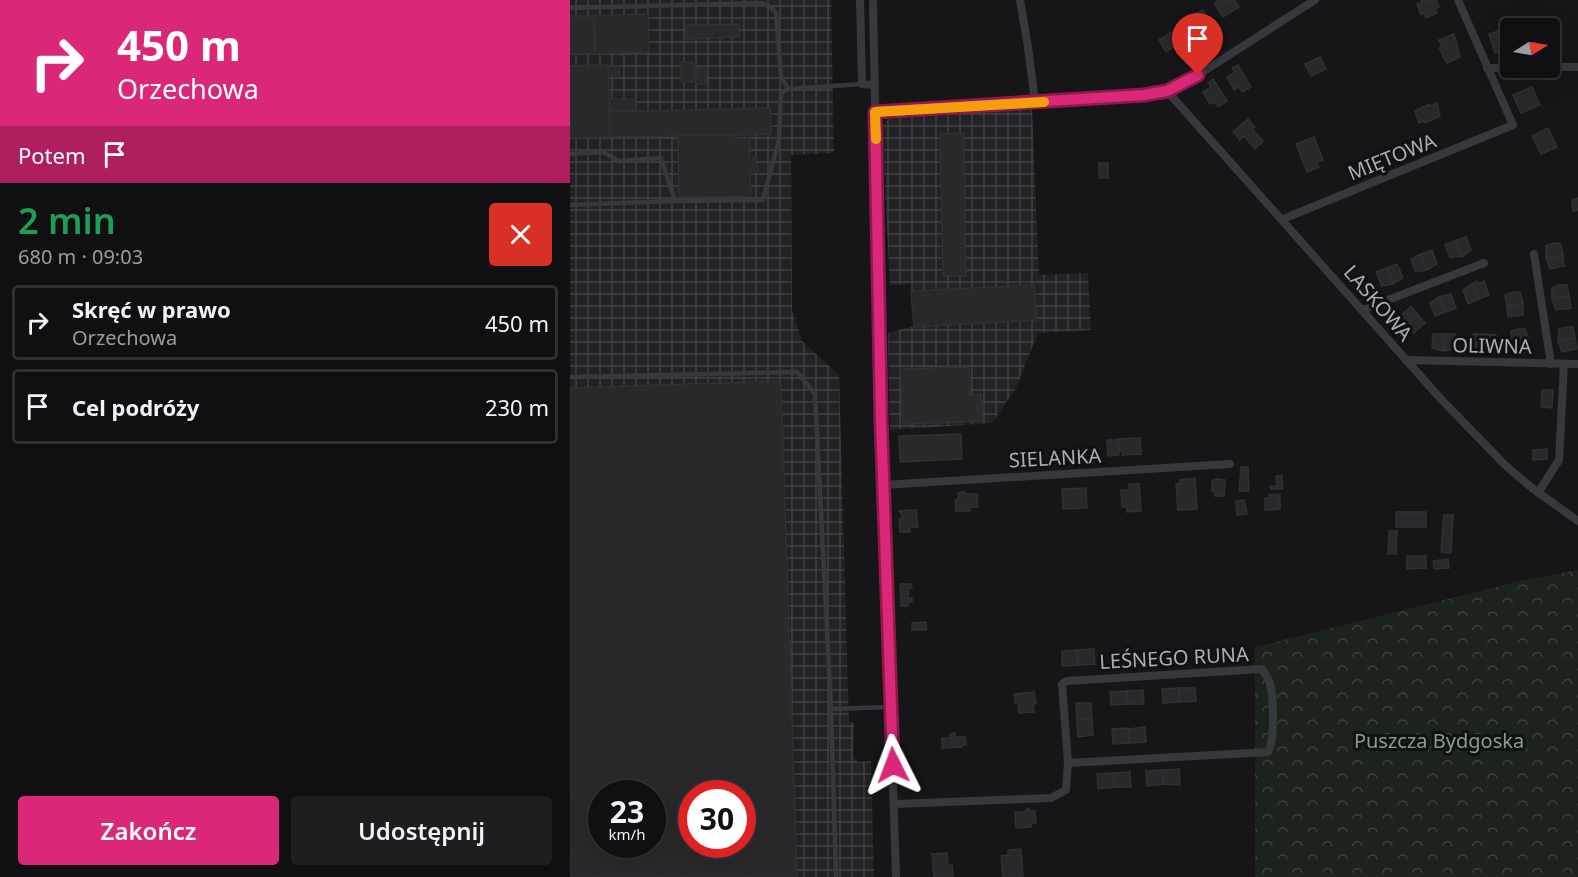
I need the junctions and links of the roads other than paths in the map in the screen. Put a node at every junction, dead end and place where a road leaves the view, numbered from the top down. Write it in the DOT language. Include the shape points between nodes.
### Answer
graph roads {
  1 [pos="860,0"];
  2 [pos="873,0"];
  3 [pos="1020,0"];
  4 [pos="1315,0"];
  5 [pos="1458,0"];
  6 [pos="570,8"];
  7 [pos="1560,67"];
  8 [pos="1578,67"];
  9 [pos="1487,68"];
  10 [pos="1500,68"];
  11 [pos="862,84"];
  12 [pos="875,85"];
  13 [pos="788,89"];
  14 [pos="1167,91"];
  15 [pos="1035,102"];
  16 [pos="875,112"];
  17 [pos="570,154"];
  18 [pos="675,201"];
  19 [pos="570,205"];
  20 [pos="1283,219"];
  21 [pos="1534,254"];
  22 [pos="1484,263"];
  23 [pos="1362,310"];
  24 [pos="1406,360"];
  25 [pos="1551,364"];
  26 [pos="1564,364"];
  27 [pos="1578,364"];
  28 [pos="570,376"];
  29 [pos="1230,464"];
  30 [pos="883,485"];
  31 [pos="1538,493"];
  32 [pos="1578,521"];
  33 [pos="890,707"];
  34 [pos="831,709"];
  35 [pos="1068,763"];
  36 [pos="895,804"];
  37 [pos="836,877"];
  38 [pos="896,877"];
  1 -- 11 [label="street"];
  2 -- 12 [label="street"];
  3 -- 15 [label="street"];
  4 -- 14 [label="street"];
  5 -- 9 [label="street"];
  6 -- 13 [label="lane" via="762,3 776,13 781,76"];
  7 -- 8 [label="street"];
  9 -- 10 [label="street"];
  9 -- 20 [label="street, MIĘTOWA" via="1513,125"];
  11 -- 12 [label="street"];
  11 -- 13 [label="lane"];
  12 -- 16 [label="street"];
  13 -- 18 [label="lane" via="781,93 779,140 763,200"];
  14 -- 15 [label="street"];
  14 -- 20 [label="street, LASKOWA"];
  15 -- 16 [label="street"];
  16 -- 30 [label="street"];
  17 -- 18 [label="lane" via="603,152 619,161 661,158"];
  18 -- 19 [label="lane"];
  20 -- 23 [label="street, LASKOWA"];
  21 -- 25 [label="street"];
  22 -- 23 [label="street"];
  23 -- 24 [label="street, LASKOWA"];
  24 -- 25 [label="street, OLIWNA"];
  24 -- 31 [label="street, LASKOWA" via="1505,465"];
  25 -- 26 [label="street, OLIWNA"];
  26 -- 27 [label="street, OLIWNA"];
  26 -- 31 [label="street" via="1559,460"];
  28 -- 34 [label="lane" via="797,372 815,394"];
  29 -- 30 [label="street, SIELANKA"];
  30 -- 33 [label="street"];
  31 -- 32 [label="street, LASKOWA"];
  33 -- 34 [label="lane"];
  33 -- 36 [label="street"];
  34 -- 37 [label="lane"];
  35 -- 35 [label="street, LEŚNEGO RUNA" via="1268,752 1273,728 1269,681 1262,669 1067,681 1062,684"];
  35 -- 36 [label="street, LEŚNEGO RUNA" via="1066,790 1051,798"];
  36 -- 38 [label="street"];
}
